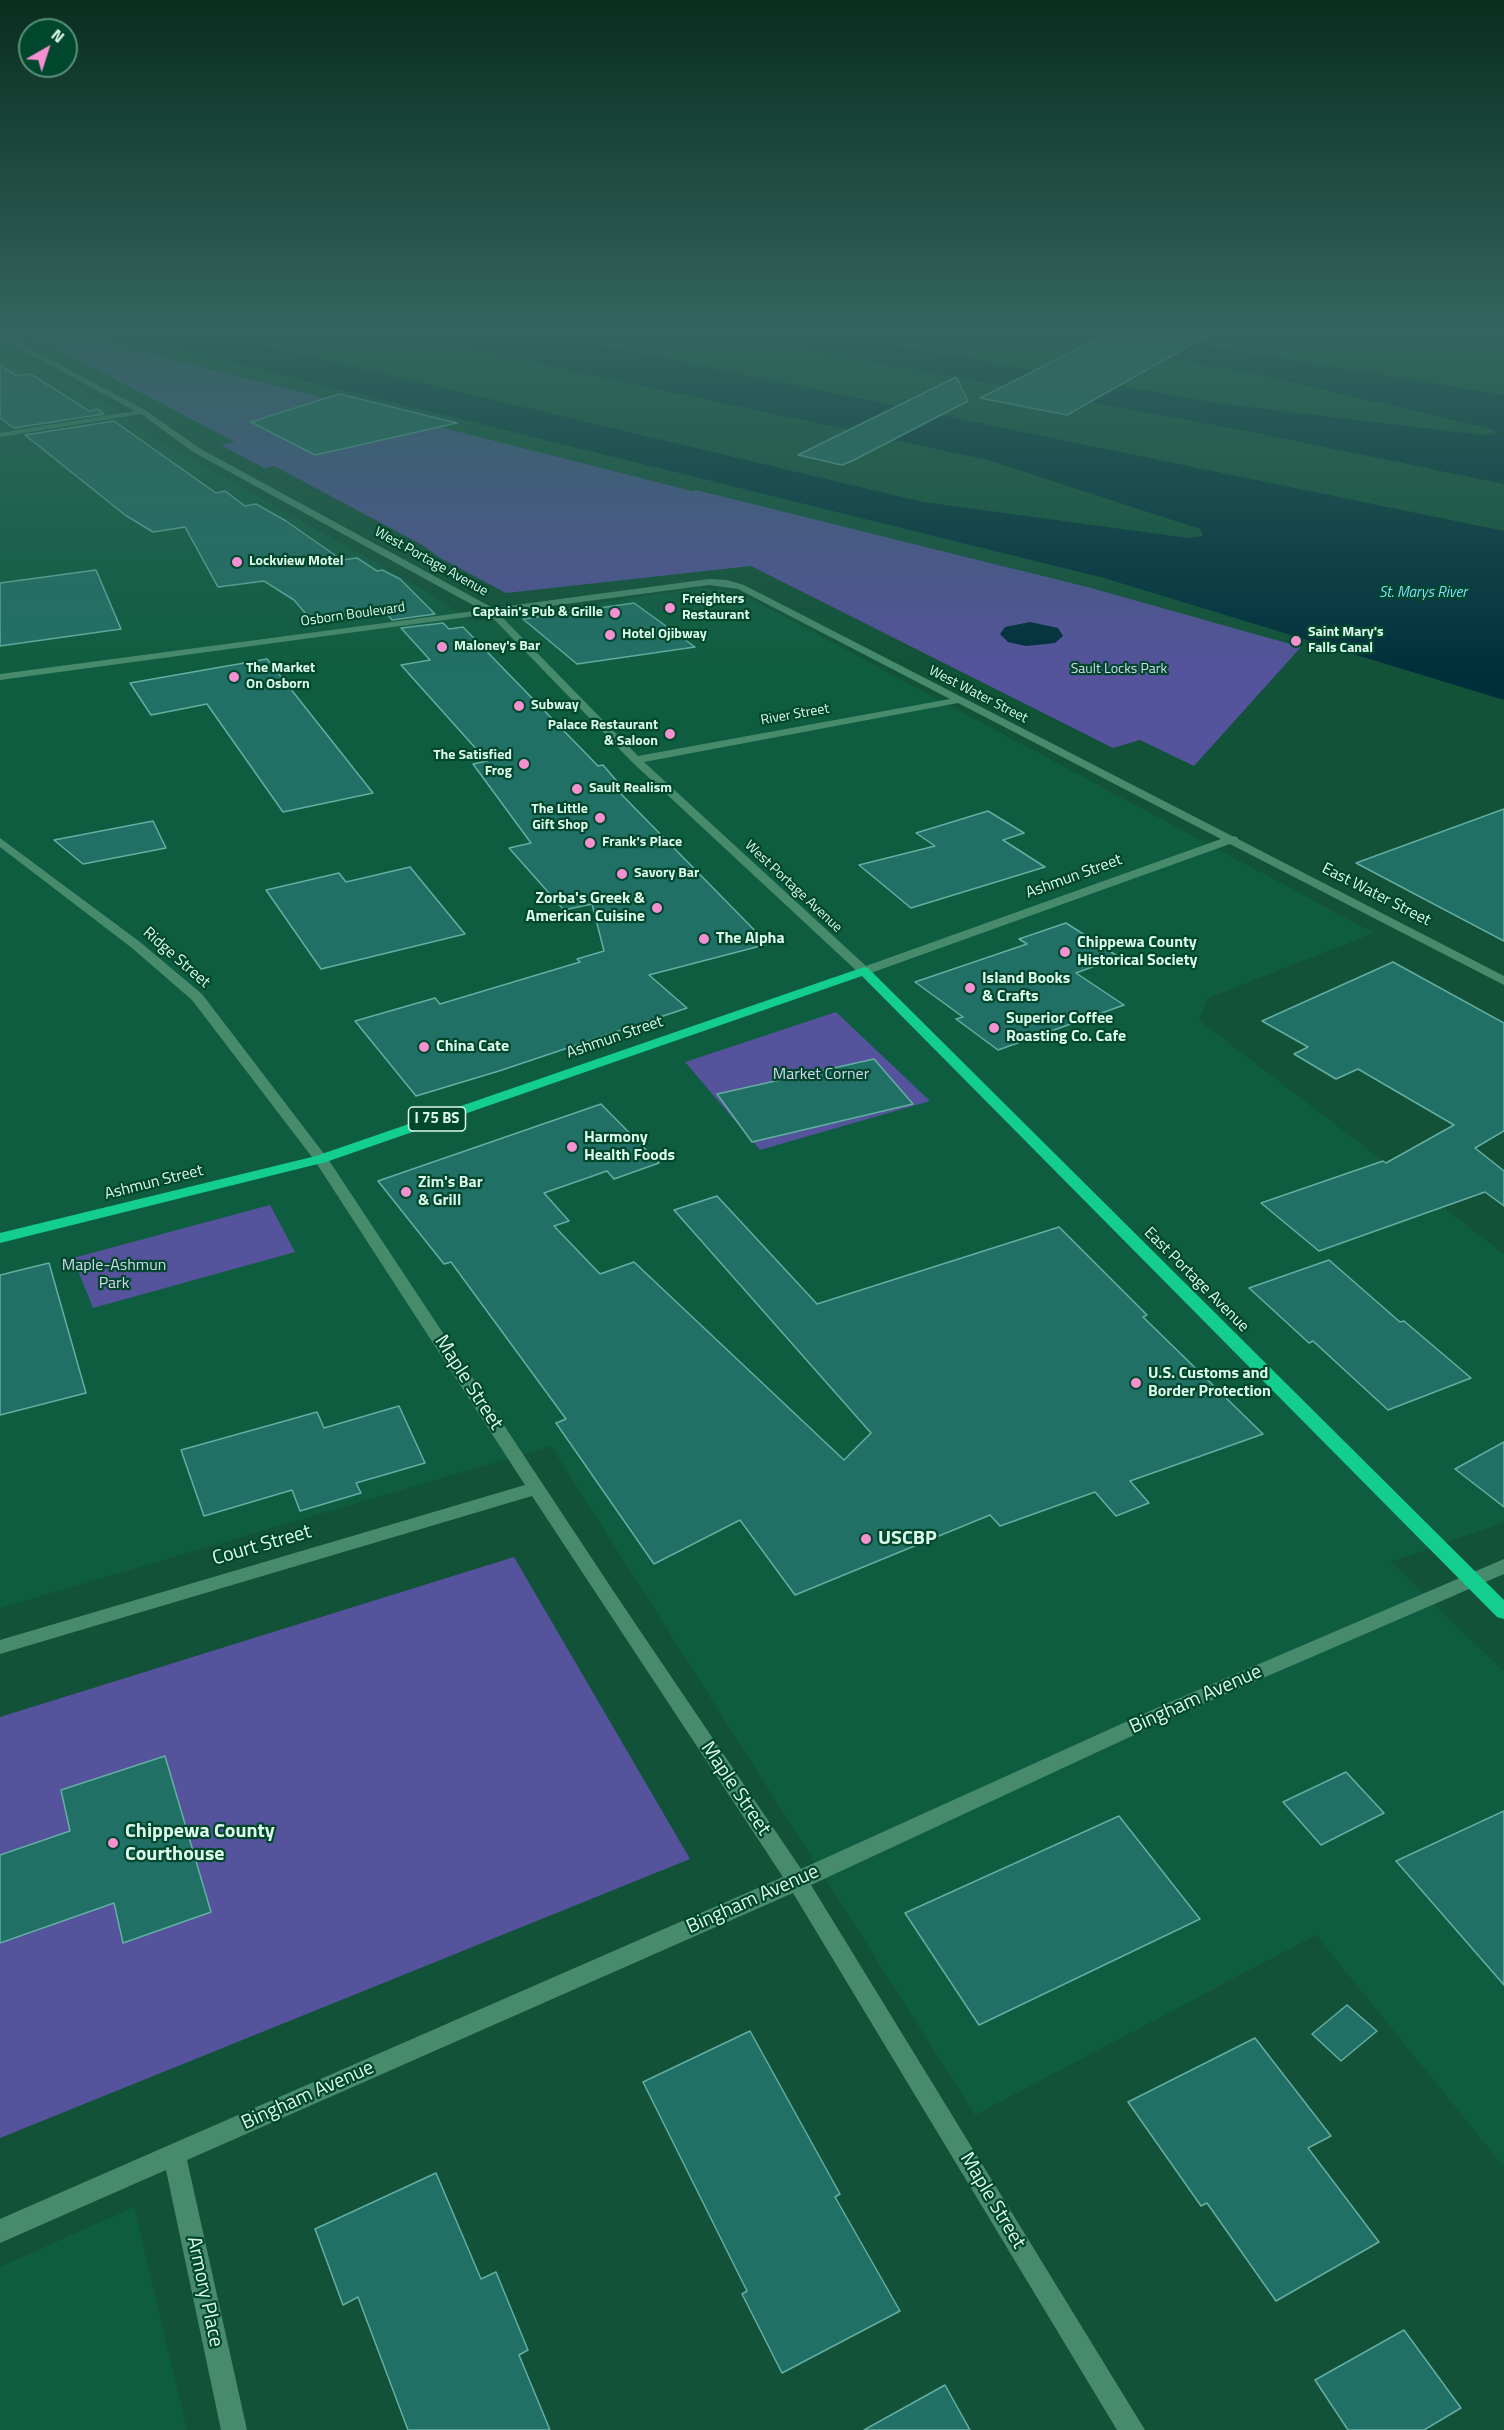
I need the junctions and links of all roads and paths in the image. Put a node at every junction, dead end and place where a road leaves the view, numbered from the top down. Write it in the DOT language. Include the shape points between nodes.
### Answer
graph roads {
  1 [pos="191,446"];
  2 [pos="709,582"];
  3 [pos="491,610"];
  4 [pos="0,677"];
  5 [pos="959,700"];
  6 [pos="636,760"];
  7 [pos="1233,839"];
  8 [pos="0,841"];
  9 [pos="864,971"];
  10 [pos="1504,981"];
  11 [pos="321,1159"];
  12 [pos="0,1238"];
  13 [pos="537,1488"];
  14 [pos="1504,1566"];
  15 [pos="1470,1580"];
  16 [pos="1504,1612"];
  17 [pos="0,1647"];
  18 [pos="797,1881"];
  19 [pos="174,2154"];
  20 [pos="0,2231"];
  21 [pos="234,2430"];
  22 [pos="1132,2430"];
  1 -- 3 [label="street, West Portage Avenue"];
  2 -- 3 [label="street, Osborn Boulevard"];
  2 -- 5 [label="street, West Water Street" via="741,587"];
  3 -- 4 [label="street, Osborn Boulevard"];
  3 -- 6 [label="street, West Portage Avenue"];
  5 -- 6 [label="street, River Street"];
  5 -- 7 [label="street, West Water Street"];
  6 -- 9 [label="street, West Portage Avenue"];
  7 -- 9 [label="street, Ashmun Street"];
  7 -- 10 [label="street, East Water Street"];
  8 -- 11 [label="street, Ridge Street" via="197,997"];
  9 -- 11 [label="main road, Ashmun Street / I 75 BS"];
  9 -- 15 [label="main road, East Portage Avenue"];
  11 -- 12 [label="main road, Ashmun Street / I 75 BS"];
  11 -- 13 [label="street, Maple Street"];
  13 -- 17 [label="street, Court Street"];
  13 -- 18 [label="street, Maple Street"];
  14 -- 15 [label="street, Bingham Avenue"];
  15 -- 16 [label="main road, East Portage Avenue"];
  15 -- 18 [label="street, Bingham Avenue" via="1168,1711"];
  18 -- 19 [label="street, Bingham Avenue"];
  18 -- 22 [label="street, Maple Street"];
  19 -- 20 [label="street, Bingham Avenue"];
  19 -- 21 [label="street, Armory Place"];
}
